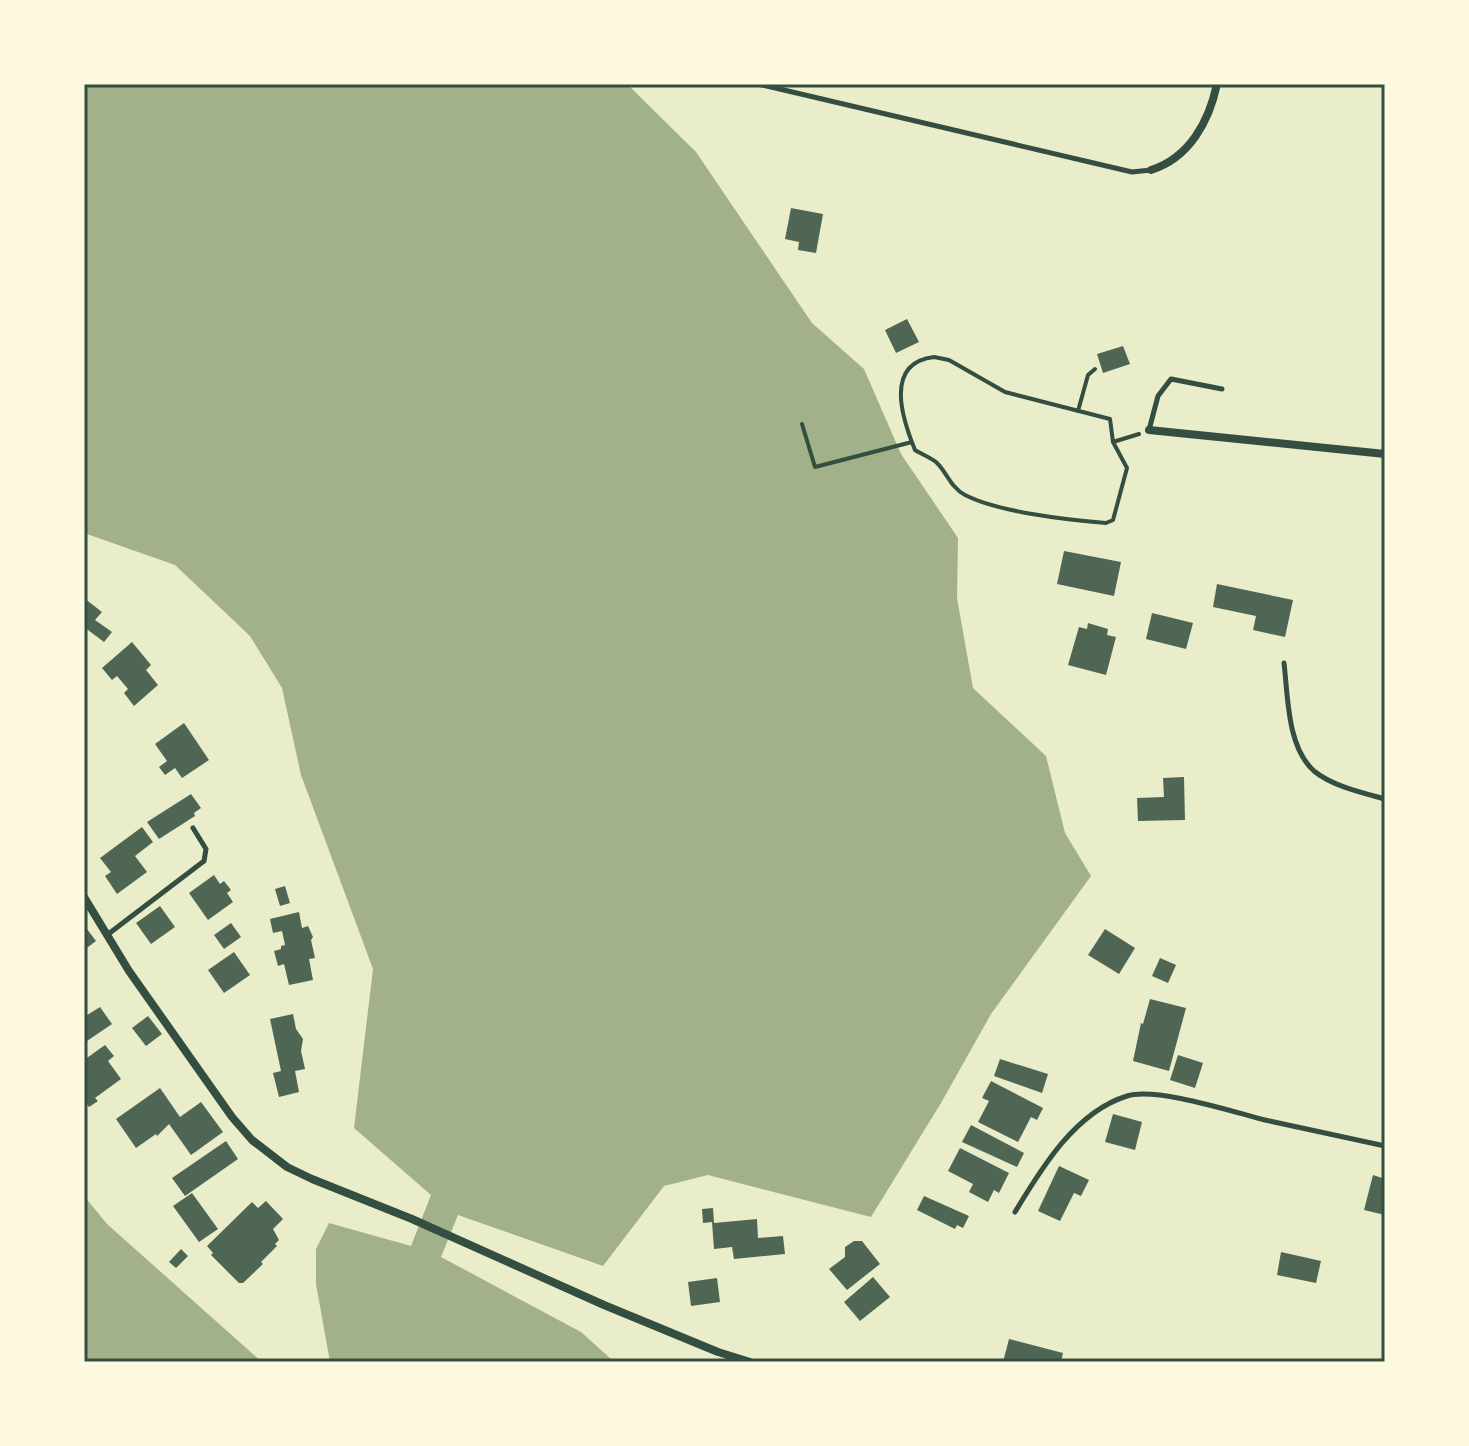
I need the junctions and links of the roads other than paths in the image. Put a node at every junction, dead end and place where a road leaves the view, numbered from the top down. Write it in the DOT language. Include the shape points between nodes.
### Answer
graph roads {
  1 [pos="758,84"];
  2 [pos="1217,84"];
  3 [pos="1151,170"];
  4 [pos="1222,389"];
  5 [pos="1149,430"];
  6 [pos="1385,454"];
  7 [pos="1284,663"];
  8 [pos="1385,799"];
  9 [pos="193,828"];
  10 [pos="84,897"];
  11 [pos="107,935"];
  12 [pos="1385,1146"];
  13 [pos="1015,1212"];
  14 [pos="750,1362"];
  1 -- 3 [label="lane" via="1132,172"];
  2 -- 3 [label="street" via="1201,130 1180,155"];
  4 -- 5 [label="lane" via="1171,379 1158,396"];
  5 -- 6 [label="street"];
  7 -- 8 [label="lane" via="1303,757 1327,779"];
  9 -- 11 [label="lane" via="206,849 204,861"];
  10 -- 11 [label="street"];
  11 -- 14 [label="street" via="232,1117 287,1167 604,1305"];
  12 -- 13 [label="lane" via="1183,1100 1126,1096 1074,1130 1044,1164"];
}
